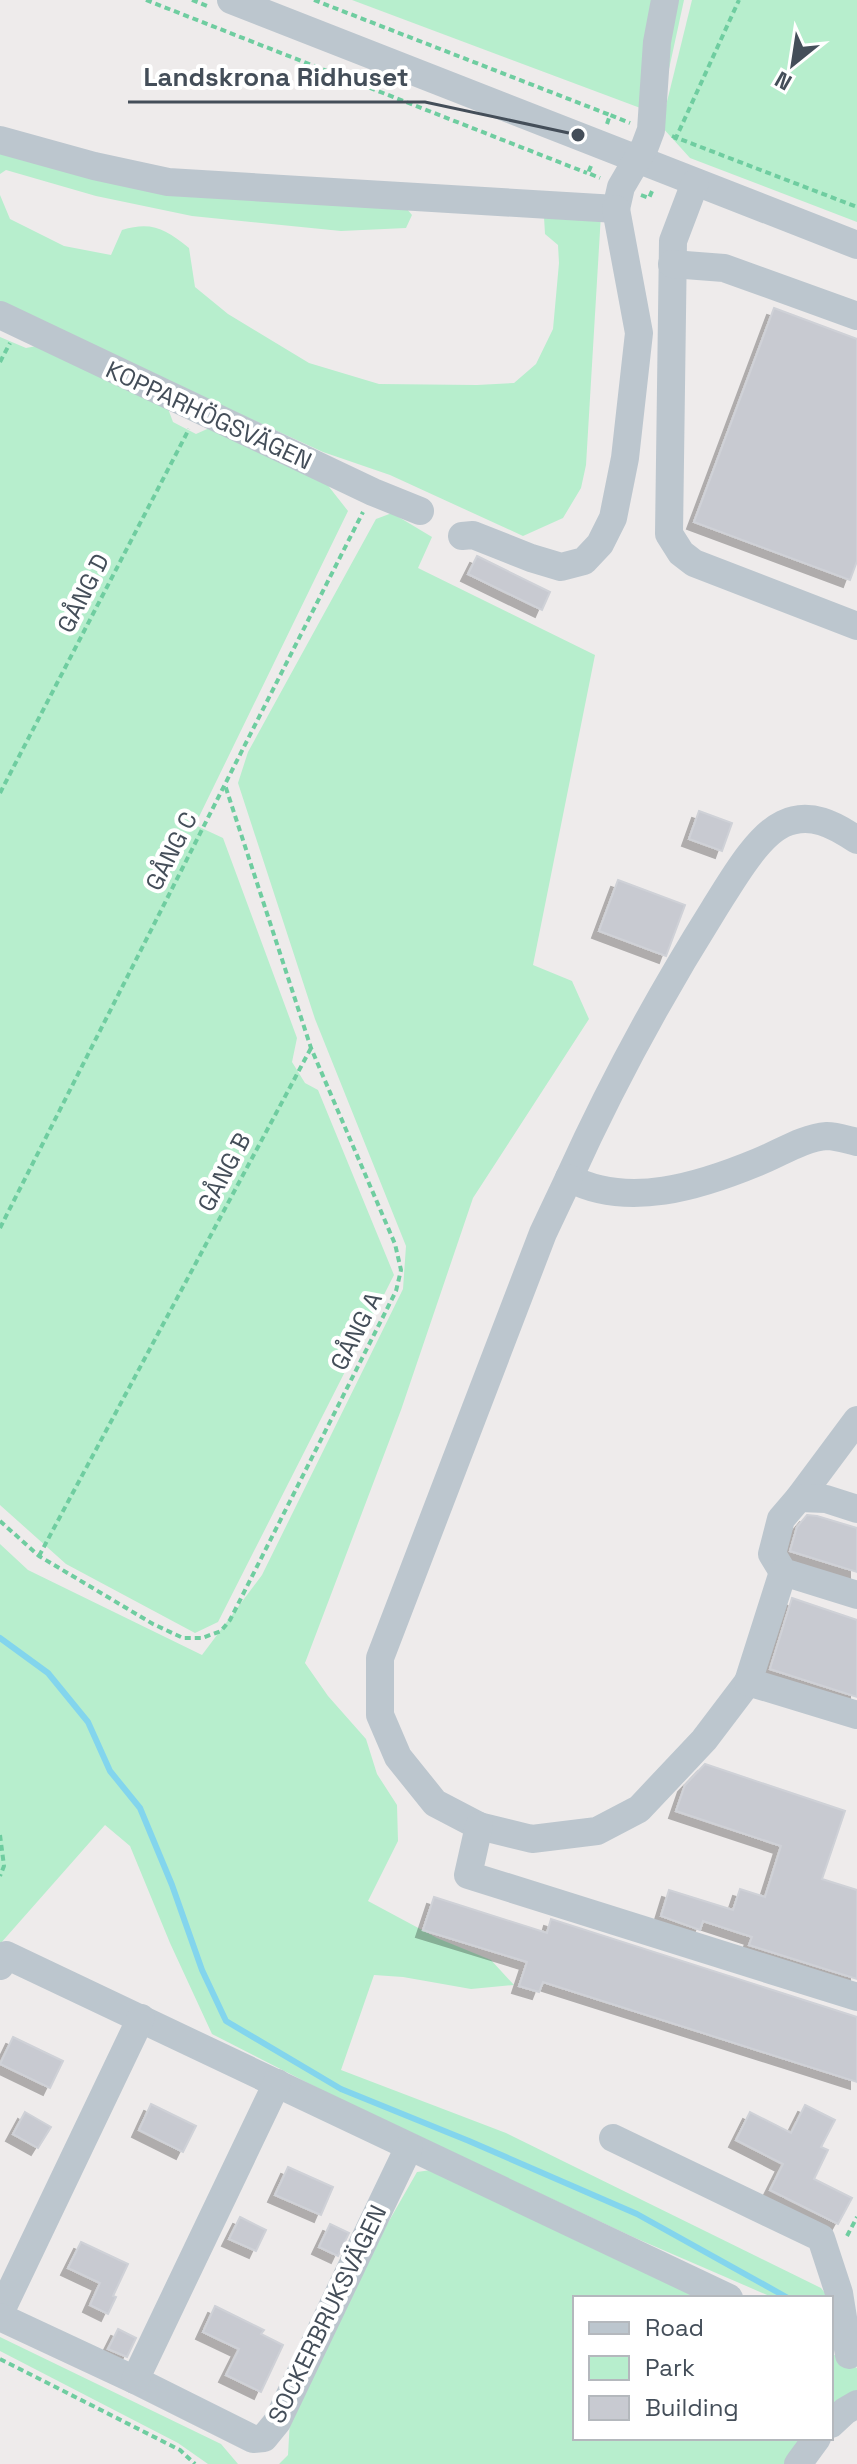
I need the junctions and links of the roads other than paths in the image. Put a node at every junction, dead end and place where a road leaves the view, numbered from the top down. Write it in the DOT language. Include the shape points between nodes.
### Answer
graph roads {
  1 [pos="231,0"];
  2 [pos="665,0"];
  3 [pos="0,140"];
  4 [pos="649,164"];
  5 [pos="695,183"];
  6 [pos="616,209"];
  7 [pos="857,245"];
  8 [pos="672,264"];
  9 [pos="0,315"];
  10 [pos="857,316"];
  11 [pos="420,511"];
  12 [pos="462,536"];
  13 [pos="857,626"];
  14 [pos="857,840"];
  15 [pos="857,1142"];
  16 [pos="569,1178"];
  17 [pos="857,1420"];
  18 [pos="799,1498"];
  19 [pos="857,1509"];
  20 [pos="783,1572"];
  21 [pos="857,1595"];
  22 [pos="748,1682"];
  23 [pos="857,1715"];
  24 [pos="479,1826"];
  25 [pos="0,1966"];
  26 [pos="857,1997"];
  27 [pos="141,2018"];
  28 [pos="277,2083"];
  29 [pos="613,2138"];
  30 [pos="409,2147"];
  31 [pos="725,2296"];
  32 [pos="0,2315"];
  33 [pos="846,2349"];
  34 [pos="135,2380"];
  35 [pos="857,2404"];
  36 [pos="833,2422"];
  37 [pos="816,2440"];
  38 [pos="798,2464"];
  1 -- 4 [label="street"];
  2 -- 4 [label="street" via="657,42 663,134"];
  3 -- 6 [label="street" via="168,182"];
  4 -- 5 [label="street"];
  4 -- 6 [label="street" via="621,187"];
  5 -- 7 [label="street"];
  5 -- 8 [label="street" via="673,241"];
  6 -- 12 [label="street" via="639,333 613,518 584,561 561,567 473,535"];
  8 -- 10 [label="street" via="724,268"];
  8 -- 13 [label="street" via="669,534 694,563"];
  9 -- 11 [label="street, KOPPARHÖGSVÄGEN"];
  14 -- 16 [label="street" via="833,824 807,819 783,824 763,841 690,947"];
  15 -- 16 [label="street" via="829,1136 801,1142 701,1183 653,1192 612,1193"];
  16 -- 24 [label="street" via="543,1233 380,1658 380,1715 398,1757 435,1803"];
  17 -- 18 [label="street"];
  18 -- 19 [label="street" via="826,1499"];
  18 -- 20 [label="street" via="781,1519 772,1554"];
  20 -- 21 [label="street"];
  20 -- 22 [label="street"];
  22 -- 23 [label="street"];
  22 -- 24 [label="street" via="704,1740 639,1809 597,1831 532,1839"];
  24 -- 26 [label="street" via="468,1875"];
  25 -- 27 [label="street" via="6,1955"];
  27 -- 28 [label="street"];
  27 -- 32 [label="street, SOCKERBRUKSVÄGEN"];
  28 -- 30 [label="street"];
  28 -- 34 [label="street"];
  29 -- 33 [label="street" via="821,2238 839,2293"];
  30 -- 31 [label="street"];
  30 -- 34 [label="street, SOCKERBRUKSVÄGEN" via="277,2422 264,2438 253,2439"];
  32 -- 34 [label="street, SOCKERBRUKSVÄGEN"];
  35 -- 36 [label="street"];
  37 -- 38 [label="street"];
}
